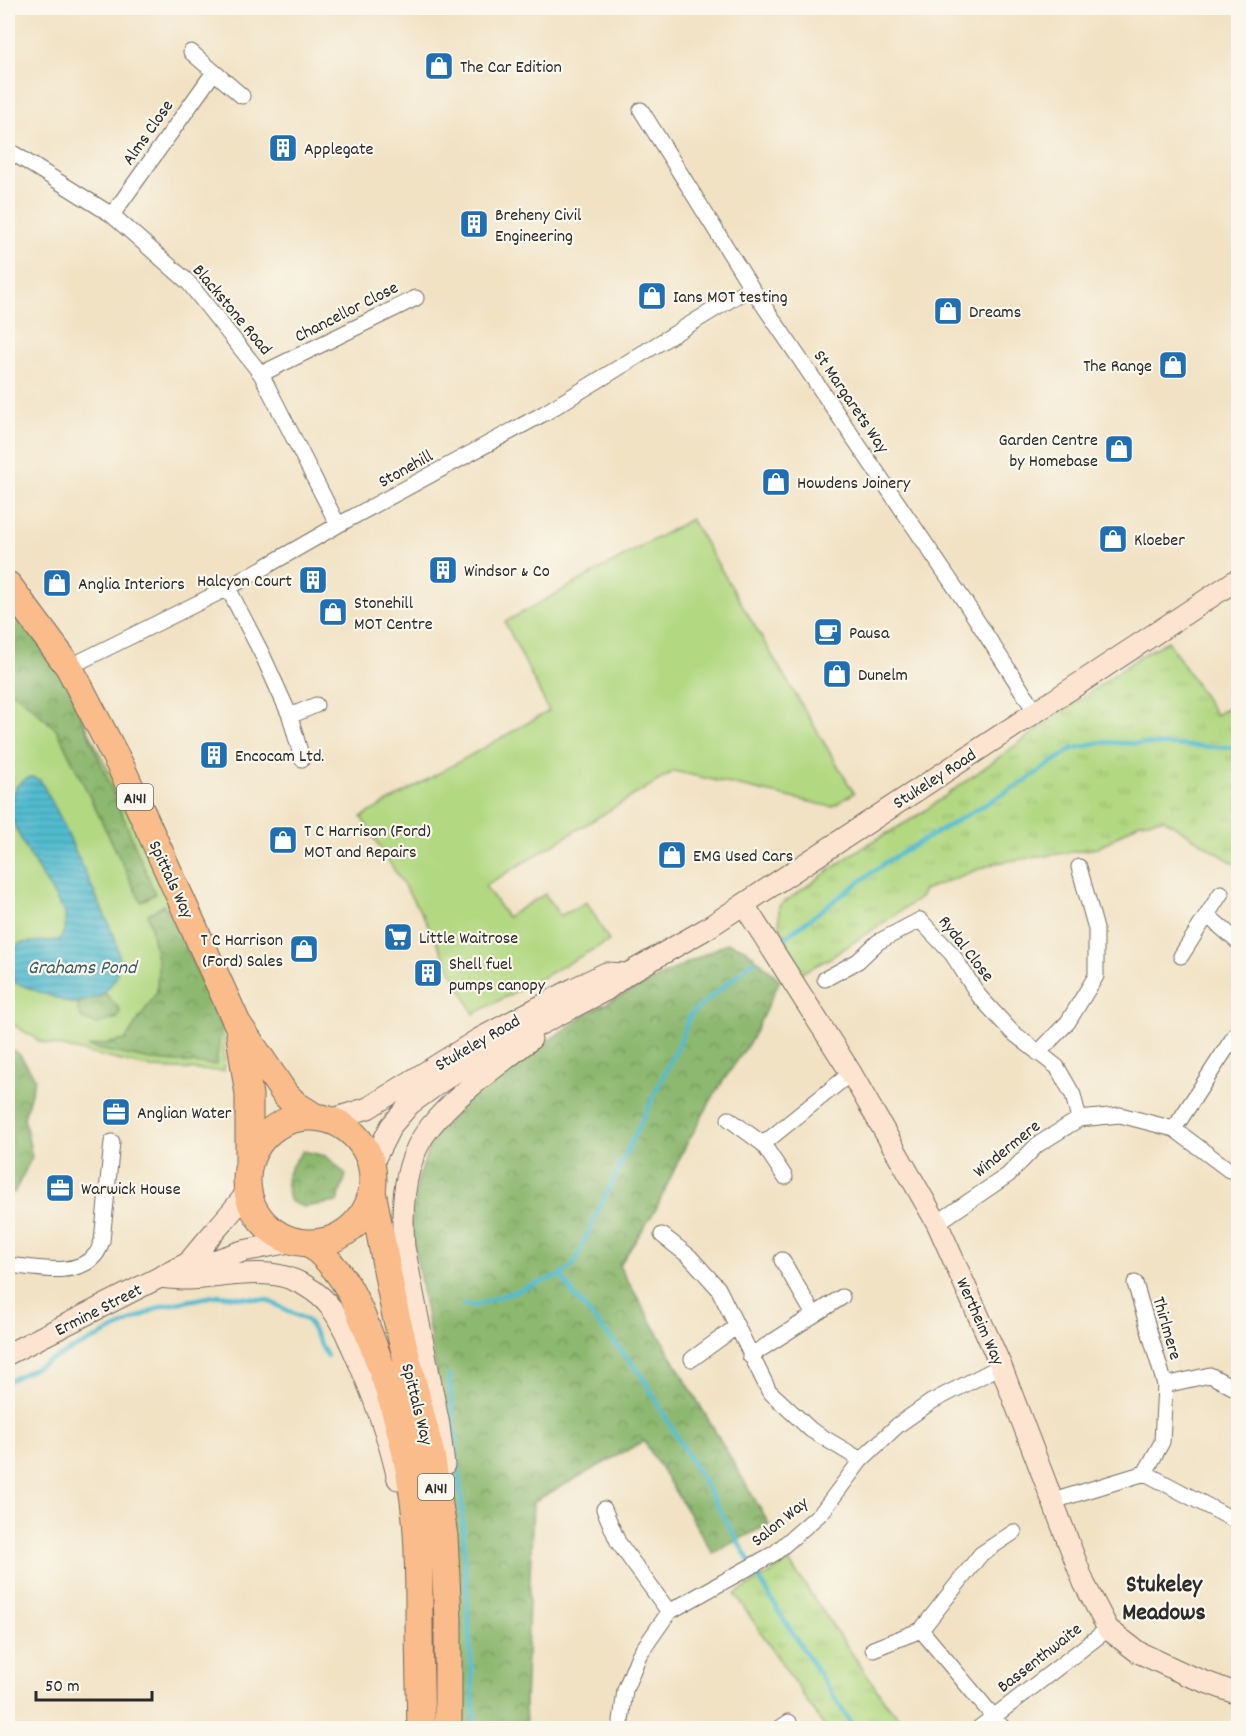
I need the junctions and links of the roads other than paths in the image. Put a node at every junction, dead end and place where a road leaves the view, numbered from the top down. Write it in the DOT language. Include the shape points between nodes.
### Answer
graph roads {
  1 [pos="191,52"];
  2 [pos="214,72"];
  3 [pos="242,96"];
  4 [pos="641,110"];
  5 [pos="8,150"];
  6 [pos="112,215"];
  7 [pos="751,287"];
  8 [pos="416,298"];
  9 [pos="261,374"];
  10 [pos="338,525"];
  11 [pos="1239,579"];
  12 [pos="8,585"];
  13 [pos="228,588"];
  14 [pos="69,667"];
  15 [pos="316,705"];
  16 [pos="1035,711"];
  17 [pos="290,716"];
  18 [pos="302,759"];
  19 [pos="1079,867"];
  20 [pos="1221,892"];
  21 [pos="744,905"];
  22 [pos="1207,915"];
  23 [pos="1239,942"];
  24 [pos="1181,956"];
  25 [pos="627,974"];
  26 [pos="825,979"];
  27 [pos="566,1010"];
  28 [pos="237,1023"];
  29 [pos="1237,1032"];
  30 [pos="1038,1053"];
  31 [pos="851,1073"];
  32 [pos="322,1119"];
  33 [pos="729,1119"];
  34 [pos="1079,1119"];
  35 [pos="1174,1129"];
  36 [pos="112,1142"];
  37 [pos="763,1144"];
  38 [pos="249,1163"];
  39 [pos="1229,1170"];
  40 [pos="785,1177"];
  41 [pos="372,1178"];
  42 [pos="248,1191"];
  43 [pos="937,1223"];
  44 [pos="662,1235"];
  45 [pos="302,1242"];
  46 [pos="782,1260"];
  47 [pos="188,1263"];
  48 [pos="8,1265"];
  49 [pos="160,1277"];
  50 [pos="1135,1283"];
  51 [pos="842,1297"];
  52 [pos="814,1315"];
  53 [pos="736,1327"];
  54 [pos="8,1354"];
  55 [pos="750,1356"];
  56 [pos="692,1359"];
  57 [pos="1001,1366"];
  58 [pos="1164,1385"];
  59 [pos="1239,1390"];
  60 [pos="861,1460"];
  61 [pos="1145,1473"];
  62 [pos="1053,1501"];
  63 [pos="604,1509"];
  64 [pos="1239,1522"];
  65 [pos="1014,1532"];
  66 [pos="444,1536"];
  67 [pos="419,1570"];
  68 [pos="669,1612"];
  69 [pos="1108,1629"];
  70 [pos="921,1630"];
  71 [pos="873,1649"];
  72 [pos="1239,1694"];
  73 [pos="999,1723"];
  74 [pos="421,1728"];
  75 [pos="448,1728"];
  76 [pos="622,1728"];
  77 [pos="980,1728"];
  1 -- 2 [label="street"];
  2 -- 3 [label="street"];
  2 -- 6 [label="street, Alms Close"];
  4 -- 7 [label="street, St Margarets Way"];
  5 -- 6 [label="street, Blackstone Road"];
  6 -- 9 [label="street, Blackstone Road" via="188,282"];
  7 -- 10 [label="street, Stonehill" via="543,414"];
  7 -- 16 [label="street, St Margarets Way"];
  8 -- 9 [label="street, Chancellor Close"];
  9 -- 10 [label="street, Blackstone Road"];
  10 -- 13 [label="street, Stonehill"];
  11 -- 16 [label="main road, Stukeley Road"];
  12 -- 14 [label="highway, Spittals Way / A141"];
  13 -- 14 [label="street, Stonehill"];
  13 -- 17 [label="street"];
  14 -- 28 [label="highway, Spittals Way / A141" via="121,766"];
  15 -- 17 [label="street"];
  16 -- 21 [label="main road, Stukeley Road"];
  17 -- 18 [label="street"];
  19 -- 30 [label="street" via="1096,929 1096,976 1068,1022"];
  20 -- 22 [label="street"];
  21 -- 25 [label="main road, Stukeley Road"];
  21 -- 31 [label="main road, Wertheim Way"];
  22 -- 23 [label="street"];
  22 -- 24 [label="street"];
  25 -- 27 [label="main road, Stukeley Road" via="606,990"];
  25 -- 32 [label="main road, Stukeley Road" via="606,973 478,1039 368,1108"];
  26 -- 30 [label="street, Rydal Close" via="858,961 878,942 920,920 952,954 979,996"];
  27 -- 41 [label="main road, Stukeley Road" via="481,1054 410,1104 391,1125"];
  27 -- 66 [label="main road" via="454,1102 428,1129 413,1159 404,1194 404,1247 447,1486"];
  28 -- 32 [label="highway, Spittals Way / A141" via="285,1094"];
  28 -- 38 [label="highway, Spittals Way / A141" via="249,1095"];
  29 -- 35 [label="street"];
  30 -- 34 [label="street, Rydal Close" via="1057,1067 1073,1095"];
  31 -- 37 [label="street"];
  31 -- 43 [label="main road, Wertheim Way"];
  32 -- 38 [label="highway" via="293,1119 274,1128 259,1143"];
  32 -- 41 [label="highway" via="349,1130 363,1146"];
  33 -- 37 [label="street"];
  34 -- 35 [label="street, Windermere" via="1120,1115"];
  34 -- 43 [label="street, Windermere" via="1037,1145 1008,1175"];
  35 -- 39 [label="street, Windermere"];
  36 -- 48 [label="street" via="102,1240 96,1254 84,1264 70,1268"];
  37 -- 40 [label="street"];
  38 -- 42 [label="highway"];
  41 -- 45 [label="highway" via="366,1207 357,1222 327,1240"];
  41 -- 66 [label="highway, Spittals Way / A141" via="395,1312 431,1455"];
  42 -- 45 [label="highway" via="264,1223 278,1234"];
  42 -- 47 [label="main road, Ermine Street"];
  43 -- 57 [label="main road, Wertheim Way"];
  44 -- 53 [label="street" via="690,1257 718,1288"];
  45 -- 47 [label="main road, Ermine Street" via="243,1251 211,1262"];
  45 -- 67 [label="highway, Spittals Way / A141" via="327,1257 342,1275 386,1380 405,1448"];
  46 -- 52 [label="street"];
  47 -- 49 [label="main road, Ermine Street"];
  49 -- 54 [label="main road, Ermine Street"];
  49 -- 67 [label="main road" via="187,1279 255,1273 287,1277 318,1294 332,1309 365,1375 393,1455"];
  50 -- 58 [label="street, Thirlmere"];
  51 -- 52 [label="street"];
  52 -- 55 [label="street"];
  53 -- 55 [label="street"];
  53 -- 56 [label="street"];
  55 -- 60 [label="street" via="769,1391 811,1430"];
  57 -- 60 [label="street, Salon Way" via="931,1402 898,1425"];
  57 -- 62 [label="main road, Wertheim Way"];
  58 -- 59 [label="street, Thirlmere" via="1209,1375"];
  58 -- 61 [label="street, Thirlmere" via="1162,1442"];
  60 -- 68 [label="street, Salon Way" via="822,1512 769,1558"];
  61 -- 62 [label="street"];
  61 -- 64 [label="street"];
  62 -- 69 [label="main road, Wertheim Way" via="1084,1583"];
  63 -- 68 [label="street" via="612,1546"];
  65 -- 70 [label="street" via="981,1554"];
  66 -- 75 [label="highway, Spittals Way / A141"];
  67 -- 74 [label="highway, Spittals Way / A141"];
  68 -- 76 [label="street, Salon Way" via="632,1672 625,1690"];
  69 -- 72 [label="main road, Wertheim Way" via="1138,1652"];
  69 -- 73 [label="street, Bassenthwaite"];
  70 -- 71 [label="street"];
  70 -- 73 [label="street, Bassenthwaite"];
  73 -- 77 [label="street, Bassenthwaite"];
}
